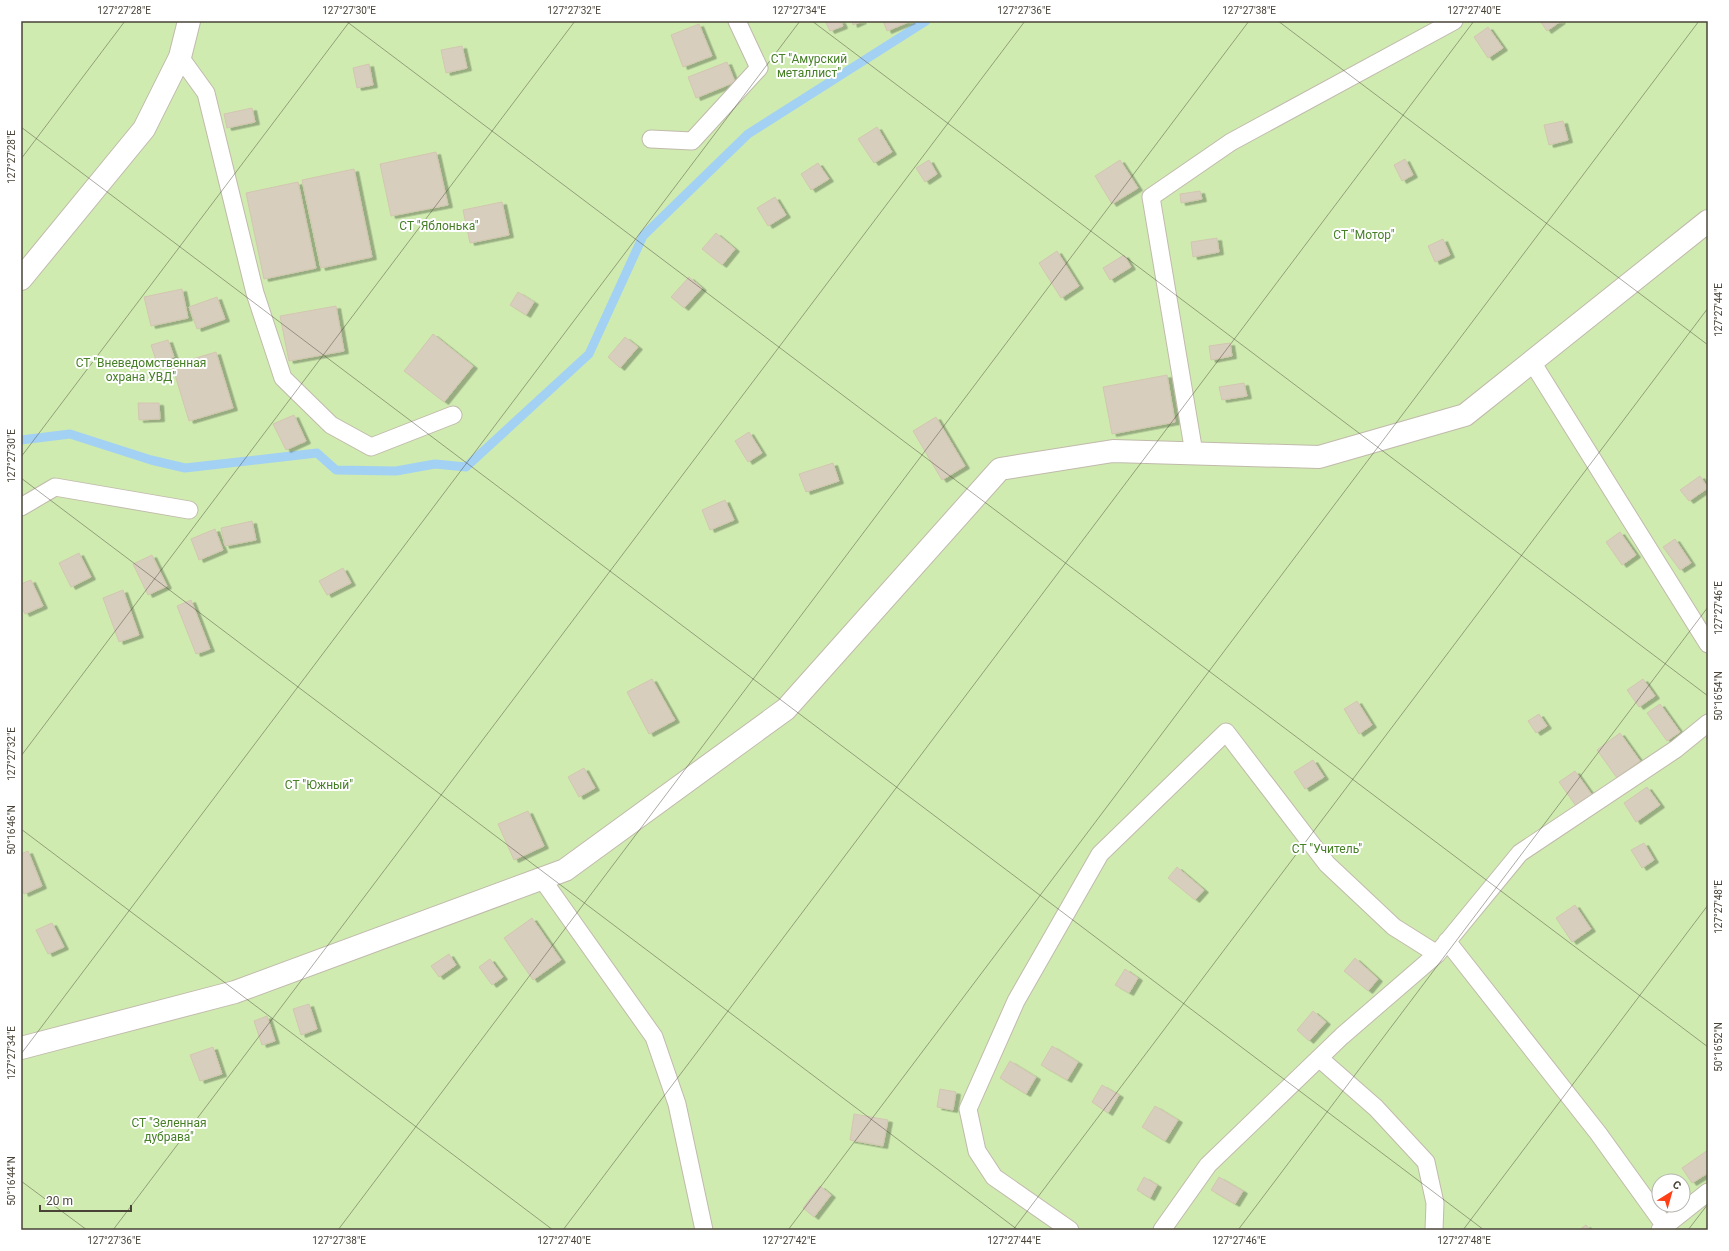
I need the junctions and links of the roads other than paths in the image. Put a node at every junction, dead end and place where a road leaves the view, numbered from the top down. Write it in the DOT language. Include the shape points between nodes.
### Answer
graph roads {
  1 [pos="189,21"];
  2 [pos="737,21"];
  3 [pos="1454,21"];
  4 [pos="180,58"];
  5 [pos="651,139"];
  6 [pos="1708,222"];
  7 [pos="21,279"];
  8 [pos="1532,362"];
  9 [pos="453,415"];
  10 [pos="1194,453"];
  11 [pos="21,507"];
  12 [pos="189,510"];
  13 [pos="1708,644"];
  14 [pos="1708,723"];
  15 [pos="542,879"];
  16 [pos="1442,947"];
  17 [pos="21,1048"];
  18 [pos="1319,1058"];
  19 [pos="1708,1192"];
  20 [pos="1662,1228"];
  21 [pos="704,1230"];
  22 [pos="1070,1230"];
  23 [pos="1162,1230"];
  24 [pos="1434,1230"];
  1 -- 4 [label="street"];
  2 -- 5 [label="lane" via="759,68 692,141"];
  3 -- 10 [label="lane" via="1232,142 1151,197"];
  4 -- 7 [label="street" via="144,129"];
  4 -- 9 [label="lane" via="206,93 255,293 283,378 331,425 371,447"];
  6 -- 8 [label="street"];
  8 -- 10 [label="street" via="1466,416 1319,457"];
  8 -- 13 [label="lane"];
  10 -- 15 [label="street" via="1113,451 1000,469 786,709 566,870"];
  11 -- 12 [label="lane" via="55,487"];
  14 -- 16 [label="lane" via="1676,749 1520,853"];
  15 -- 17 [label="street" via="235,992"];
  15 -- 21 [label="lane" via="654,1037 678,1104"];
  16 -- 18 [label="lane"];
  16 -- 20 [label="lane" via="1598,1133"];
  16 -- 22 [label="lane" via="1394,927 1326,864 1226,732 1100,854 1016,1001 968,1109 977,1151 994,1177"];
  18 -- 23 [label="lane" via="1208,1165"];
  18 -- 24 [label="lane" via="1376,1108 1426,1162 1435,1203"];
  19 -- 20 [label="lane"];
}
